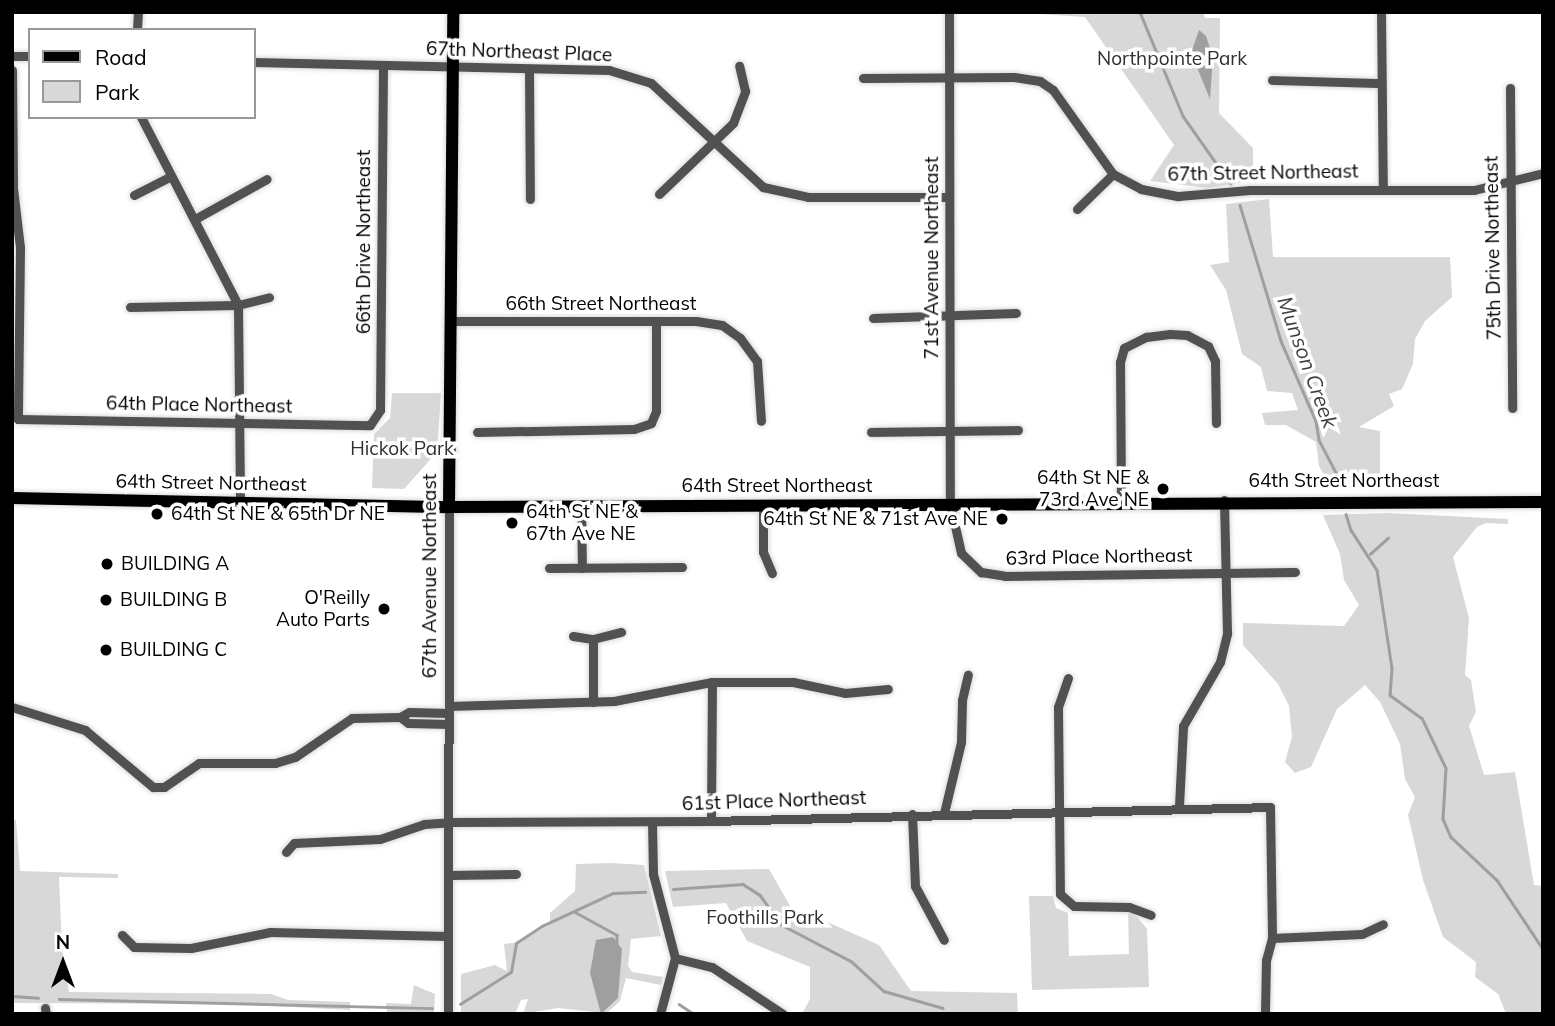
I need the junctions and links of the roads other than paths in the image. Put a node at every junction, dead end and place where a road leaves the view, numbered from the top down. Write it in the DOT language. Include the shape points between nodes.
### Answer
graph roads {
  1 [pos="453,12"];
  2 [pos="949,12"];
  3 [pos="1381,12"];
  4 [pos="256,61"];
  5 [pos="383,65"];
  6 [pos="452,66"];
  7 [pos="739,66"];
  8 [pos="528,68"];
  9 [pos="12,70"];
  10 [pos="949,77"];
  11 [pos="863,78"];
  12 [pos="1272,80"];
  13 [pos="1381,83"];
  14 [pos="1510,88"];
  15 [pos="142,119"];
  16 [pos="712,141"];
  17 [pos="1543,173"];
  18 [pos="1113,174"];
  19 [pos="168,178"];
  20 [pos="267,179"];
  21 [pos="1510,181"];
  22 [pos="1383,190"];
  23 [pos="659,194"];
  24 [pos="134,195"];
  25 [pos="950,197"];
  26 [pos="530,199"];
  27 [pos="1077,209"];
  28 [pos="195,219"];
  29 [pos="268,297"];
  30 [pos="238,305"];
  31 [pos="131,307"];
  32 [pos="1016,313"];
  33 [pos="950,316"];
  34 [pos="873,318"];
  35 [pos="451,321"];
  36 [pos="656,321"];
  37 [pos="1513,408"];
  38 [pos="377,419"];
  39 [pos="761,421"];
  40 [pos="1216,423"];
  41 [pos="241,425"];
  42 [pos="1018,430"];
  43 [pos="950,431"];
  44 [pos="477,432"];
  45 [pos="872,432"];
  46 [pos="12,498"];
  47 [pos="1224,500"];
  48 [pos="1121,501"];
  49 [pos="1543,502"];
  50 [pos="240,503"];
  51 [pos="763,504"];
  52 [pos="950,504"];
  53 [pos="449,507"];
  54 [pos="581,507"];
  55 [pos="682,567"];
  56 [pos="549,568"];
  57 [pos="582,568"];
  58 [pos="1295,572"];
  59 [pos="772,573"];
  60 [pos="1226,573"];
  61 [pos="621,632"];
  62 [pos="573,636"];
  63 [pos="593,639"];
  64 [pos="968,675"];
  65 [pos="1068,678"];
  66 [pos="712,682"];
  67 [pos="888,690"];
  68 [pos="593,702"];
  69 [pos="12,706"];
  70 [pos="449,709"];
  71 [pos="400,717"];
  72 [pos="449,724"];
  73 [pos="1179,806"];
  74 [pos="1058,810"];
  75 [pos="944,813"];
  76 [pos="912,814"];
  77 [pos="711,821"];
  78 [pos="450,822"];
  79 [pos="652,822"];
  80 [pos="286,852"];
  81 [pos="516,874"];
  82 [pos="449,875"];
  83 [pos="1151,915"];
  84 [pos="1383,924"];
  85 [pos="122,935"];
  86 [pos="448,936"];
  87 [pos="1272,938"];
  88 [pos="944,940"];
  89 [pos="675,958"];
  90 [pos="448,1014"];
  91 [pos="660,1014"];
  92 [pos="783,1014"];
  93 [pos="1265,1014"];
  1 -- 6 [label="main road, 67th Avenue Northeast"];
  2 -- 10 [label="street, 71st Avenue Northeast"];
  3 -- 13 [label="street"];
  4 -- 5 [label="street, 67th Northeast Place"];
  5 -- 6 [label="street, 67th Northeast Place"];
  5 -- 38 [label="street, 66th Drive Northeast"];
  6 -- 8 [label="street, 67th Northeast Place"];
  6 -- 35 [label="main road, 67th Avenue Northeast"];
  7 -- 16 [label="street" via="745,91 742,108"];
  8 -- 16 [label="street, 67th Northeast Place" via="608,71 641,78"];
  8 -- 26 [label="street"];
  9 -- 41 [label="street, 64th Place Northeast" via="13,188 20,248 18,419"];
  10 -- 11 [label="street, 67th Street Northeast"];
  10 -- 18 [label="street, 67th Street Northeast" via="1040,81 1053,90"];
  10 -- 25 [label="street, 71st Avenue Northeast"];
  12 -- 13 [label="street"];
  13 -- 22 [label="street"];
  14 -- 21 [label="street, 75th Drive Northeast"];
  15 -- 19 [label="street"];
  16 -- 23 [label="street"];
  16 -- 25 [label="street, 67th Northeast Place" via="752,180 785,194"];
  17 -- 21 [label="street, 67th Street Northeast"];
  18 -- 22 [label="street, 67th Street Northeast" via="1141,189 1178,196 1250,190"];
  18 -- 27 [label="street"];
  19 -- 24 [label="street"];
  19 -- 28 [label="street"];
  20 -- 28 [label="street"];
  21 -- 22 [label="street, 67th Street Northeast" via="1474,190"];
  21 -- 37 [label="street, 75th Drive Northeast"];
  25 -- 33 [label="street, 71st Avenue Northeast"];
  28 -- 30 [label="street"];
  29 -- 30 [label="street"];
  30 -- 31 [label="street"];
  30 -- 41 [label="street"];
  32 -- 33 [label="street"];
  33 -- 34 [label="street"];
  33 -- 43 [label="street, 71st Avenue Northeast"];
  35 -- 36 [label="street, 66th Street Northeast"];
  35 -- 53 [label="main road, 67th Avenue Northeast"];
  36 -- 39 [label="street, 66th Street Northeast" via="711,322 740,338 760,369"];
  36 -- 44 [label="street" via="656,411 651,423 634,429"];
  38 -- 41 [label="street, 64th Place Northeast" via="370,425"];
  40 -- 48 [label="street" via="1213,353 1199,340 1186,335 1146,337 1124,348 1120,362"];
  41 -- 50 [label="street"];
  42 -- 43 [label="street"];
  43 -- 45 [label="street"];
  43 -- 52 [label="street, 71st Avenue Northeast"];
  46 -- 50 [label="main road, 64th Street Northeast"];
  47 -- 48 [label="main road, 64th Street Northeast"];
  47 -- 49 [label="main road, 64th Street Northeast"];
  47 -- 60 [label="street"];
  48 -- 52 [label="main road, 64th Street Northeast"];
  50 -- 53 [label="main road, 64th Street Northeast"];
  51 -- 52 [label="main road, 64th Street Northeast"];
  51 -- 54 [label="main road, 64th Street Northeast"];
  51 -- 59 [label="street" via="763,552"];
  52 -- 60 [label="street, 63rd Place Northeast" via="961,553 981,572"];
  53 -- 54 [label="main road, 64th Street Northeast"];
  53 -- 70 [label="street, 67th Avenue Northeast"];
  54 -- 57 [label="street"];
  55 -- 57 [label="street"];
  56 -- 57 [label="street"];
  58 -- 60 [label="street, 63rd Place Northeast"];
  60 -- 73 [label="street" via="1224,649 1183,726"];
  61 -- 63 [label="street"];
  62 -- 63 [label="street"];
  63 -- 68 [label="street"];
  64 -- 75 [label="street" via="961,742"];
  65 -- 74 [label="street" via="1059,708"];
  66 -- 67 [label="street" via="793,682 845,693"];
  66 -- 68 [label="street"];
  66 -- 77 [label="street"];
  68 -- 70 [label="street"];
  69 -- 71 [label="street" via="85,730 153,787 163,787 199,763 275,763 295,757 352,718"];
  70 -- 71 [label="street"];
  70 -- 72 [label="street, 67th Avenue Northeast"];
  71 -- 72 [label="street" via="408,723"];
  72 -- 78 [label="street, 67th Avenue Northeast"];
  73 -- 74 [label="street, 61st Place Northeast"];
  73 -- 87 [label="street, 61st Place Northeast" via="1270,807"];
  74 -- 75 [label="street, 61st Place Northeast"];
  74 -- 83 [label="street" via="1059,888 1066,903 1141,908"];
  75 -- 76 [label="street, 61st Place Northeast"];
  76 -- 77 [label="street, 61st Place Northeast"];
  76 -- 88 [label="street" via="915,886"];
  77 -- 79 [label="street, 61st Place Northeast"];
  78 -- 79 [label="street, 61st Place Northeast"];
  78 -- 80 [label="street, 61st Place Northeast" via="424,824 380,839 294,843"];
  78 -- 82 [label="street, 67th Avenue Northeast"];
  79 -- 89 [label="street" via="653,873"];
  81 -- 82 [label="street"];
  82 -- 86 [label="street, 67th Avenue Northeast"];
  84 -- 87 [label="street" via="1362,934"];
  85 -- 86 [label="street" via="134,947 191,948 270,932"];
  86 -- 90 [label="street, 67th Avenue Northeast"];
  87 -- 93 [label="street" via="1266,960"];
  89 -- 91 [label="street"];
  89 -- 92 [label="street" via="712,967"];
}
